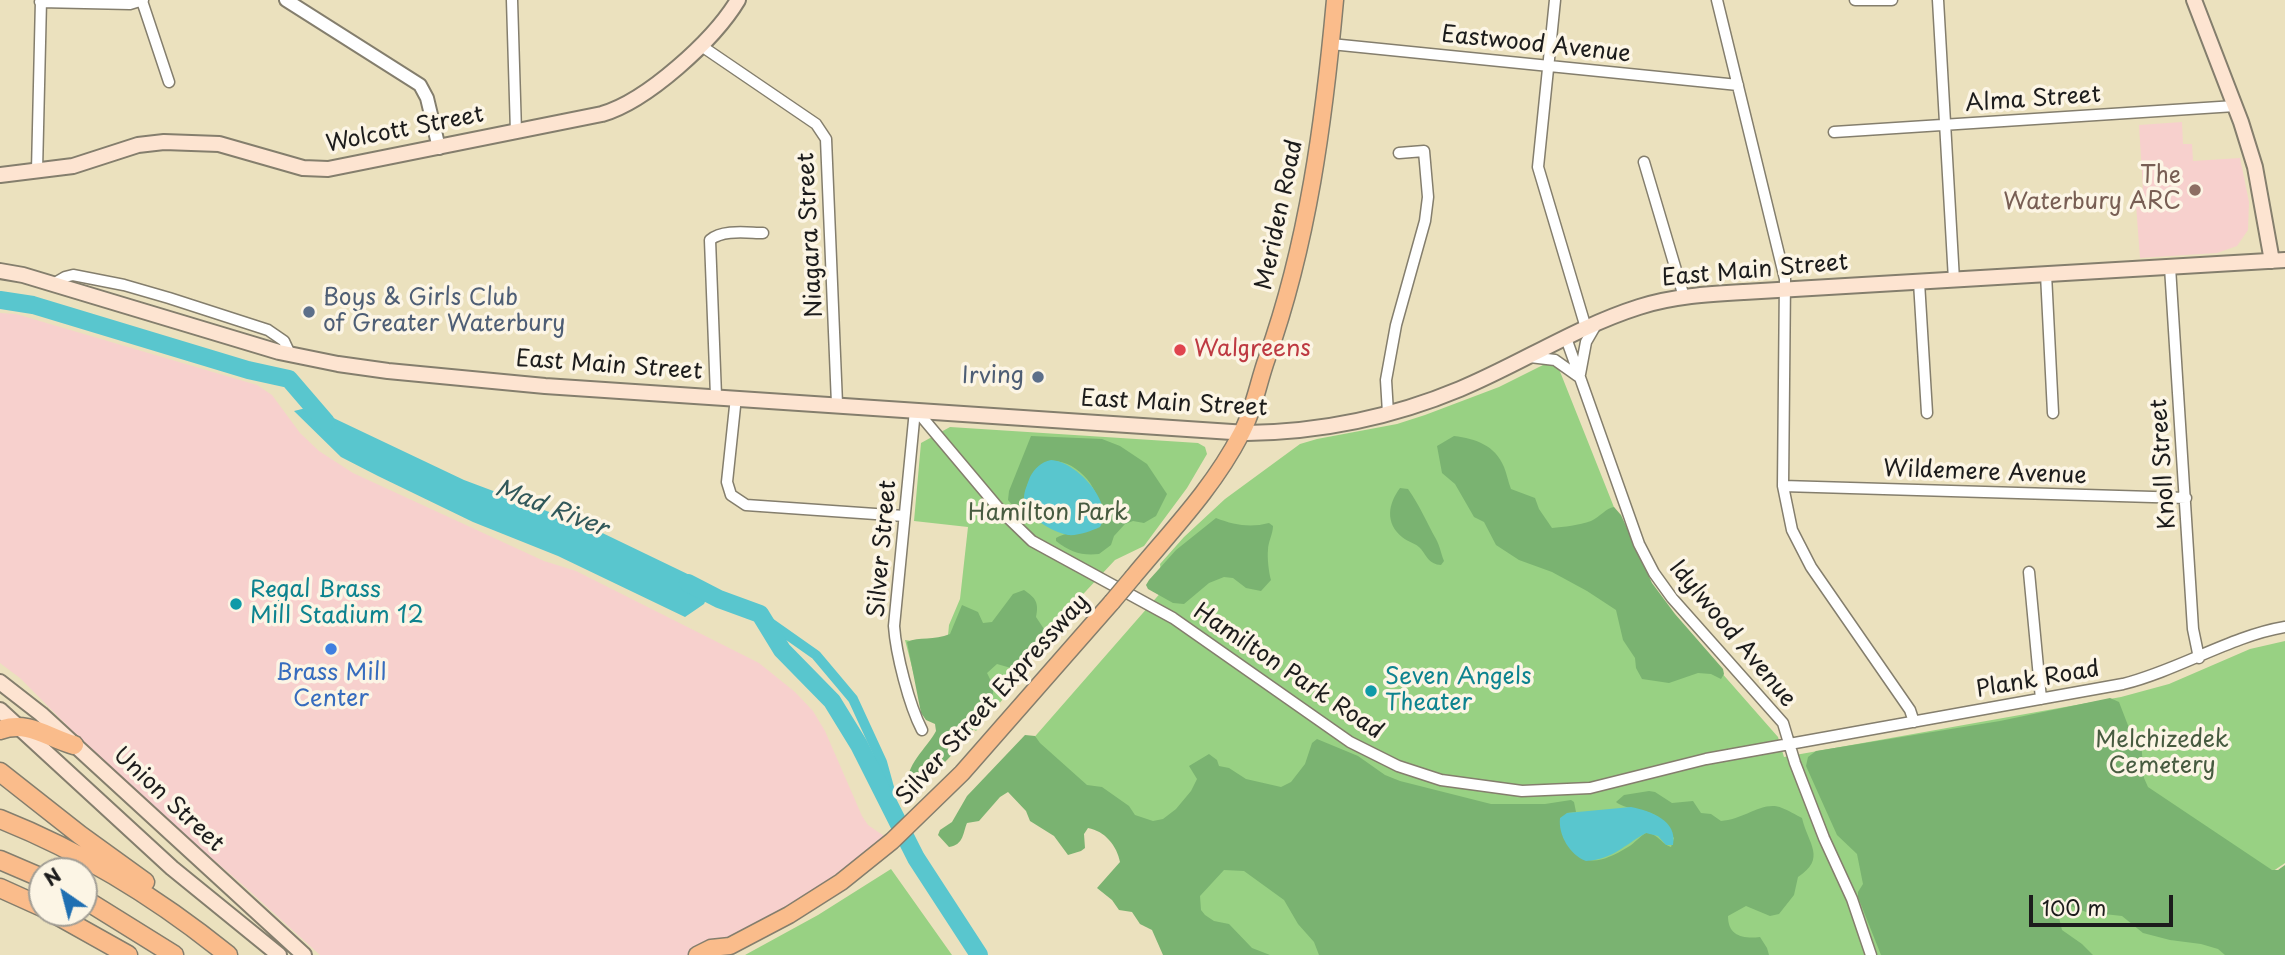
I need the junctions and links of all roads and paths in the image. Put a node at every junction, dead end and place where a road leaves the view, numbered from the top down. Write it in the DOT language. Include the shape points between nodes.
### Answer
graph roads {
  1 [pos="142,0"];
  2 [pos="286,0"];
  3 [pos="512,0"];
  4 [pos="738,0"];
  5 [pos="1335,0"];
  6 [pos="1555,0"];
  7 [pos="1717,0"];
  8 [pos="1854,0"];
  9 [pos="1892,0"];
  10 [pos="1938,0"];
  11 [pos="2194,0"];
  12 [pos="40,1"];
  13 [pos="1331,44"];
  14 [pos="700,45"];
  15 [pos="1549,65"];
  16 [pos="169,82"];
  17 [pos="1738,85"];
  18 [pos="2235,106"];
  19 [pos="1945,124"];
  20 [pos="516,132"];
  21 [pos="1834,132"];
  22 [pos="439,148"];
  23 [pos="1399,153"];
  24 [pos="1644,162"];
  25 [pos="37,171"];
  26 [pos="0,176"];
  27 [pos="763,233"];
  28 [pos="2278,261"];
  29 [pos="2170,267"];
  30 [pos="0,271"];
  31 [pos="2046,274"];
  32 [pos="1954,280"];
  33 [pos="1920,282"];
  34 [pos="53,284"];
  35 [pos="1786,289"];
  36 [pos="1684,297"];
  37 [pos="1591,325"];
  38 [pos="1566,338"];
  39 [pos="290,354"];
  40 [pos="1531,356"];
  41 [pos="1579,378"];
  42 [pos="716,396"];
  43 [pos="736,397"];
  44 [pos="837,404"];
  45 [pos="915,410"];
  46 [pos="2053,412"];
  47 [pos="1388,413"];
  48 [pos="1927,413"];
  49 [pos="1242,433"];
  50 [pos="1783,486"];
  51 [pos="2186,498"];
  52 [pos="904,516"];
  53 [pos="2029,572"];
  54 [pos="2285,627"];
  55 [pos="2199,658"];
  56 [pos="0,682"];
  57 [pos="2041,699"];
  58 [pos="0,710"];
  59 [pos="1914,722"];
  60 [pos="8,728"];
  61 [pos="922,730"];
  62 [pos="1791,744"];
  63 [pos="74,745"];
  64 [pos="0,772"];
  65 [pos="0,819"];
  66 [pos="0,860"];
  67 [pos="28,872"];
  68 [pos="0,888"];
  69 [pos="28,901"];
  70 [pos="98,908"];
  71 [pos="170,911"];
  72 [pos="79,927"];
  73 [pos="727,951"];
  74 [pos="128,955"];
  75 [pos="174,955"];
  76 [pos="228,955"];
  77 [pos="279,955"];
  78 [pos="303,955"];
  79 [pos="697,955"];
  80 [pos="1871,955"];
  1 -- 12 [label="street" via="130,4"];
  1 -- 16 [label="street"];
  2 -- 22 [label="street" via="420,85"];
  3 -- 20 [label="street"];
  4 -- 14 [label="main road, Wolcott Street"];
  5 -- 13 [label="main road, Meriden Road"];
  6 -- 15 [label="street"];
  7 -- 17 [label="street"];
  8 -- 9 [label="street"];
  10 -- 19 [label="street"];
  11 -- 18 [label="main road"];
  12 -- 25 [label="street"];
  13 -- 15 [label="street, Eastwood Avenue"];
  13 -- 49 [label="main road, Meriden Road" via="1312,187 1278,326"];
  14 -- 20 [label="main road, Wolcott Street" via="627,105"];
  14 -- 44 [label="street, Niagara Street" via="816,124 826,139"];
  15 -- 17 [label="street, Eastwood Avenue"];
  15 -- 37 [label="street" via="1538,167"];
  17 -- 35 [label="street"];
  18 -- 19 [label="street, Alma Street"];
  18 -- 28 [label="main road"];
  19 -- 21 [label="street, Alma Street"];
  19 -- 32 [label="street"];
  20 -- 22 [label="main road, Wolcott Street"];
  22 -- 25 [label="main road, Wolcott Street" via="316,169 219,144 153,143"];
  23 -- 47 [label="street" via="1424,151 1428,197 1388,366"];
  24 -- 36 [label="street"];
  25 -- 26 [label="main road, Wolcott Street"];
  27 -- 42 [label="street" via="727,234 710,240"];
  28 -- 29 [label="main road, East Main Street"];
  29 -- 31 [label="main road, East Main Street"];
  29 -- 51 [label="street, Knoll Street"];
  30 -- 34 [label="main road, East Main Street"];
  31 -- 32 [label="main road, East Main Street"];
  31 -- 46 [label="street"];
  32 -- 33 [label="main road, East Main Street"];
  33 -- 35 [label="main road, East Main Street"];
  33 -- 48 [label="street"];
  34 -- 39 [label="main road, East Main Street"];
  34 -- 39 [label="street, East Main Street" via="73,275 169,298 268,330 284,341"];
  35 -- 36 [label="main road, East Main Street"];
  35 -- 50 [label="street"];
  36 -- 37 [label="main road, East Main Street" via="1640,306"];
  37 -- 38 [label="main road, East Main Street"];
  37 -- 41 [label="street"];
  38 -- 40 [label="main road, East Main Street"];
  38 -- 41 [label="street, Idylwood Avenue"];
  39 -- 42 [label="main road, East Main Street" via="419,375"];
  40 -- 41 [label="street" via="1555,360"];
  40 -- 47 [label="main road, East Main Street" via="1444,396"];
  41 -- 62 [label="street, Idylwood Avenue" via="1639,544 1654,573 1783,723"];
  42 -- 43 [label="main road, East Main Street"];
  43 -- 44 [label="main road, East Main Street"];
  43 -- 52 [label="street" via="727,482 731,495 746,505"];
  44 -- 45 [label="main road, East Main Street"];
  45 -- 49 [label="main road, East Main Street"];
  45 -- 52 [label="street, Silver Street"];
  45 -- 62 [label="street, Hamilton Park Road" via="1001,512 1032,541 1165,613 1340,736 1412,772 1480,787 1556,791 1605,786 1699,760"];
  47 -- 49 [label="main road, East Main Street" via="1328,426"];
  49 -- 73 [label="main road, Silver Street Expressway, bridge" via="1206,491 984,749 920,816 827,892"];
  50 -- 51 [label="street, Wildemere Avenue"];
  50 -- 59 [label="street" via="1800,550"];
  51 -- 55 [label="street, Knoll Street" via="2193,629"];
  52 -- 61 [label="street, Silver Street" via="895,634"];
  53 -- 57 [label="street"];
  54 -- 55 [label="street, Plank Road"];
  55 -- 57 [label="street, Plank Road" via="2136,681"];
  56 -- 63 [label="main road, Union Street"];
  57 -- 59 [label="street, Plank Road"];
  58 -- 60 [label="main road, Union Street"];
  59 -- 62 [label="street, Plank Road"];
  60 -- 63 [label="highway" via="33,728"];
  60 -- 77 [label="main road, Union Street"];
  62 -- 80 [label="street, Idylwood Avenue"];
  63 -- 78 [label="main road, Union Street"];
  64 -- 71 [label="highway" via="154,888"];
  65 -- 71 [label="highway" via="83,858"];
  66 -- 67 [label="highway"];
  68 -- 69 [label="highway"];
  70 -- 75 [label="highway"];
  71 -- 76 [label="highway"];
  72 -- 74 [label="highway"];
  73 -- 79 [label="main road, Silver Street Expressway" via="711,948"];
}
